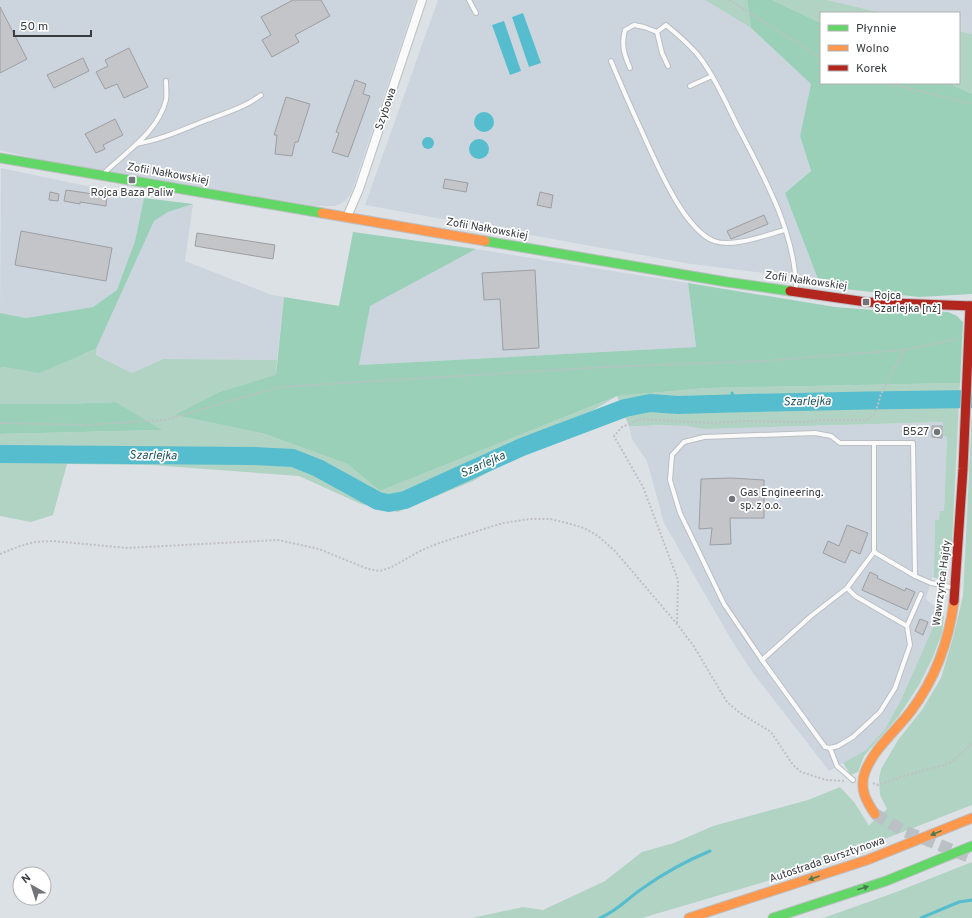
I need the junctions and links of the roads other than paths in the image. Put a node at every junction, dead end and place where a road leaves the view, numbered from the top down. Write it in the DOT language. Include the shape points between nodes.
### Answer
graph roads {
  1 [pos="422,0"];
  2 [pos="468,0"];
  3 [pos="476,13"];
  4 [pos="657,32"];
  5 [pos="611,61"];
  6 [pos="668,66"];
  7 [pos="630,68"];
  8 [pos="712,76"];
  9 [pos="166,81"];
  10 [pos="690,86"];
  11 [pos="261,95"];
  12 [pos="136,144"];
  13 [pos="0,158"];
  14 [pos="102,175"];
  15 [pos="347,217"];
  16 [pos="785,230"];
  17 [pos="796,292"];
  18 [pos="969,305"];
  19 [pos="874,442"];
  20 [pos="874,552"];
  21 [pos="915,576"];
  22 [pos="847,588"];
  23 [pos="955,588"];
  24 [pos="921,594"];
  25 [pos="907,626"];
  26 [pos="762,660"];
  27 [pos="830,748"];
  28 [pos="857,780"];
  29 [pos="875,814"];
  30 [pos="972,818"];
  31 [pos="972,846"];
  32 [pos="689,918"];
  33 [pos="773,918"];
  1 -- 15 [label="street, Szybowa" via="359,189"];
  2 -- 3 [label="lane"];
  4 -- 6 [label="lane"];
  4 -- 7 [label="lane" via="634,25 625,30 622,41"];
  4 -- 8 [label="lane" via="666,25 700,57"];
  5 -- 16 [label="lane" via="674,198 700,232 713,241 727,243"];
  8 -- 10 [label="lane"];
  8 -- 16 [label="lane" via="773,197"];
  9 -- 12 [label="lane" via="166,99 158,119"];
  11 -- 12 [label="lane" via="226,113 152,141"];
  12 -- 14 [label="lane"];
  13 -- 14 [label="main road, Zofii Nałkowskiej"];
  14 -- 15 [label="main road, Zofii Nałkowskiej"];
  15 -- 17 [label="main road, Zofii Nałkowskiej"];
  16 -- 17 [label="lane" via="796,277"];
  17 -- 18 [label="main road, Zofii Nałkowskiej" via="866,302"];
  18 -- 23 [label="main road, Wawrzyńca Hajdy" via="966,422"];
  19 -- 20 [label="lane"];
  19 -- 21 [label="lane" via="913,443"];
  19 -- 26 [label="lane" via="840,443 831,436 815,433 704,437 684,442 672,455 670,480 680,513 724,604"];
  20 -- 21 [label="lane"];
  20 -- 22 [label="lane"];
  21 -- 23 [label="lane" via="931,583"];
  22 -- 25 [label="lane" via="855,596"];
  22 -- 26 [label="lane"];
  23 -- 28 [label="main road, Wawrzyńca Hajdy" via="950,625 943,650 926,688"];
  24 -- 25 [label="lane"];
  25 -- 27 [label="lane" via="910,645 895,688 880,712 853,737"];
  26 -- 27 [label="lane" via="824,747"];
  27 -- 28 [label="lane" via="837,766"];
  28 -- 29 [label="main road" via="865,801"];
  30 -- 32 [label="main road, Autostrada Bursztynowa, one-way" via="867,860"];
  33 -- 31 [label="main road, one-way" via="886,881"];
}
